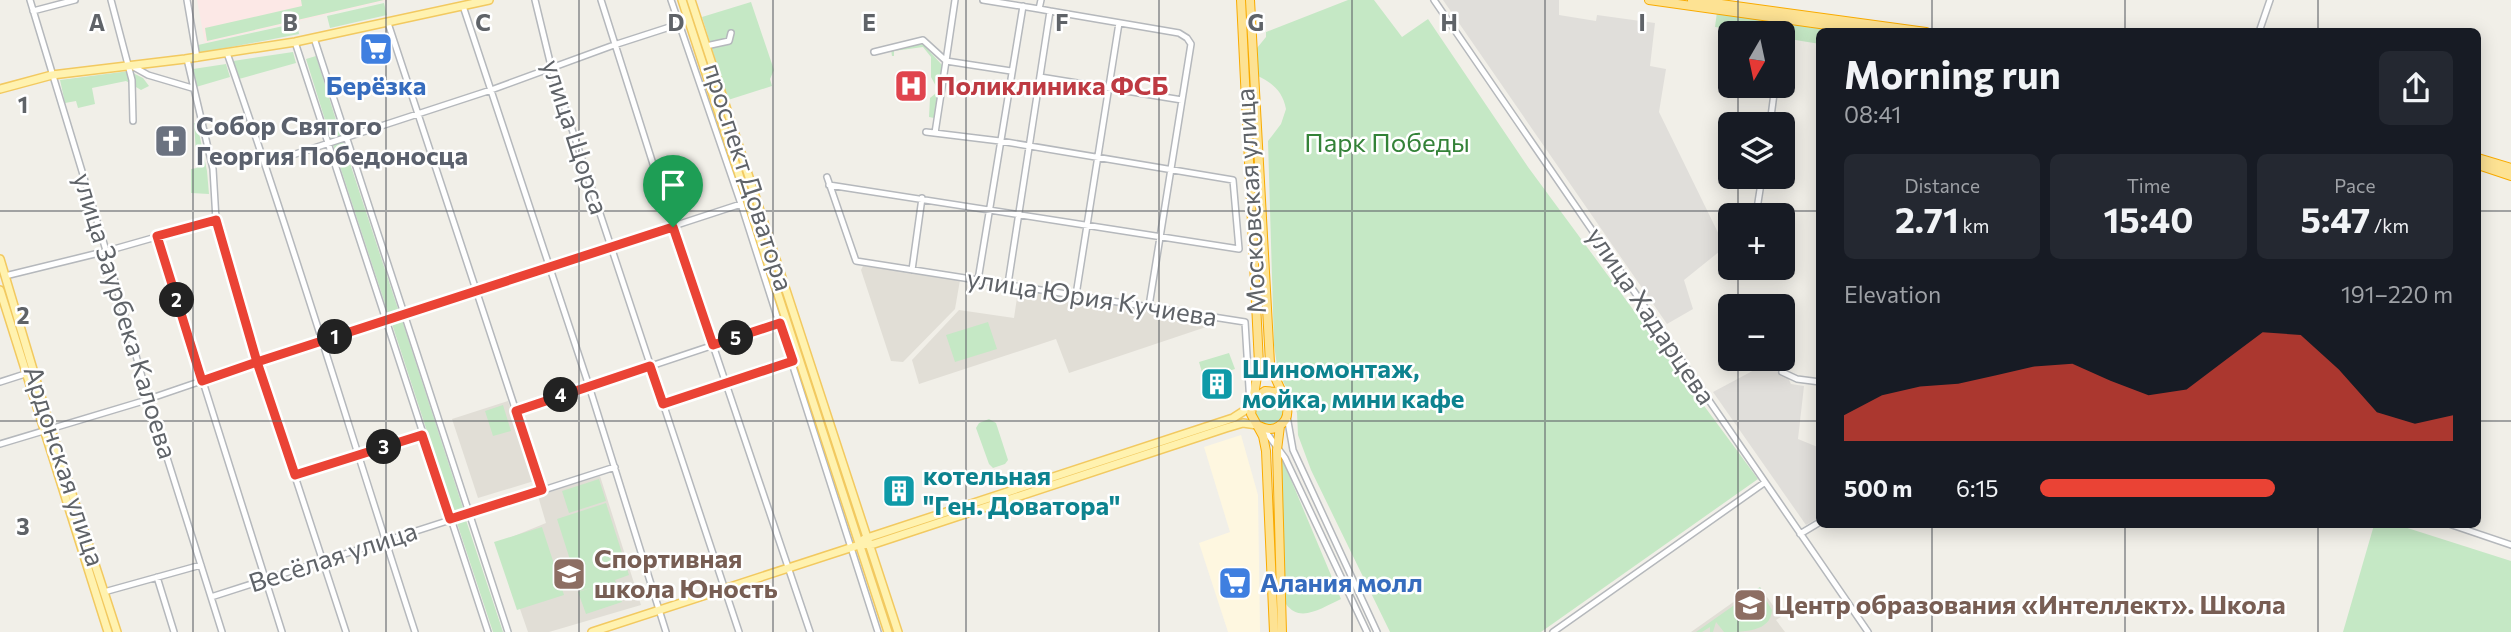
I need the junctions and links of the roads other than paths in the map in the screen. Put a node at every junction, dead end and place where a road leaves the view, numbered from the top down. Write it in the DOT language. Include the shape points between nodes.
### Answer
graph roads {
  1 [pos="30,0"];
  2 [pos="75,0"];
  3 [pos="111,0"];
  4 [pos="187,0"];
  5 [pos="489,0"];
  6 [pos="535,0"];
  7 [pos="601,0"];
  8 [pos="671,0"];
  9 [pos="682,0"];
  10 [pos="691,0"];
  11 [pos="955,0"];
  12 [pos="982,0"];
  13 [pos="1041,0"];
  14 [pos="1241,0"];
  15 [pos="1250,0"];
  16 [pos="1434,0"];
  17 [pos="1649,0"];
  18 [pos="1692,0"];
  19 [pos="2270,0"];
  20 [pos="463,6"];
  21 [pos="1023,6"];
  22 [pos="1039,9"];
  23 [pos="33,11"];
  24 [pos="1050,11"];
  25 [pos="1783,18"];
  26 [pos="1783,21"];
  27 [pos="388,23"];
  28 [pos="1119,23"];
  29 [pos="679,24"];
  30 [pos="1850,28"];
  31 [pos="1897,28"];
  32 [pos="2260,28"];
  33 [pos="731,33"];
  34 [pos="314,38"];
  35 [pos="295,42"];
  36 [pos="614,45"];
  37 [pos="706,46"];
  38 [pos="874,52"];
  39 [pos="227,53"];
  40 [pos="197,58"];
  41 [pos="187,59"];
  42 [pos="946,61"];
  43 [pos="130,66"];
  44 [pos="552,68"];
  45 [pos="1011,71"];
  46 [pos="52,75"];
  47 [pos="1040,77"];
  48 [pos="192,88"];
  49 [pos="1108,88"];
  50 [pos="0,89"];
  51 [pos="491,90"];
  52 [pos="1182,100"];
  53 [pos="419,114"];
  54 [pos="133,121"];
  55 [pos="926,132"];
  56 [pos="935,133"];
  57 [pos="345,137"];
  58 [pos="1000,141"];
  59 [pos="328,143"];
  60 [pos="1029,146"];
  61 [pos="1097,157"];
  62 [pos="2481,159"];
  63 [pos="265,164"];
  64 [pos="2481,166"];
  65 [pos="2511,168"];
  66 [pos="1171,169"];
  67 [pos="2511,176"];
  68 [pos="827,177"];
  69 [pos="829,185"];
  70 [pos="922,198"];
  71 [pos="741,204"];
  72 [pos="990,209"];
  73 [pos="1018,214"];
  74 [pos="216,220"];
  75 [pos="1087,224"];
  76 [pos="673,227"];
  77 [pos="157,236"];
  78 [pos="1160,236"];
  79 [pos="610,247"];
  80 [pos="107,251"];
  81 [pos="0,259"];
  82 [pos="549,267"];
  83 [pos="912,270"];
  84 [pos="3,277"];
  85 [pos="978,280"];
  86 [pos="1008,284"];
  87 [pos="0,290"];
  88 [pos="477,291"];
  89 [pos="1076,295"];
  90 [pos="1149,306"];
  91 [pos="403,315"];
  92 [pos="385,321"];
  93 [pos="780,323"];
  94 [pos="320,341"];
  95 [pos="713,345"];
  96 [pos="793,361"];
  97 [pos="257,362"];
  98 [pos="650,366"];
  99 [pos="1782,372"];
  100 [pos="25,374"];
  101 [pos="202,381"];
  102 [pos="1816,381"];
  103 [pos="0,382"];
  104 [pos="726,383"];
  105 [pos="589,386"];
  106 [pos="1283,397"];
  107 [pos="149,399"];
  108 [pos="663,404"];
  109 [pos="1251,404"];
  110 [pos="516,411"];
  111 [pos="1287,416"];
  112 [pos="1260,426"];
  113 [pos="1280,426"];
  114 [pos="47,429"];
  115 [pos="422,435"];
  116 [pos="0,444"];
  117 [pos="1278,445"];
  118 [pos="357,456"];
  119 [pos="615,467"];
  120 [pos="295,475"];
  121 [pos="1764,483"];
  122 [pos="542,490"];
  123 [pos="956,512"];
  124 [pos="470,513"];
  125 [pos="450,519"];
  126 [pos="1816,524"];
  127 [pos="2461,528"];
  128 [pos="1800,534"];
  129 [pos="385,541"];
  130 [pos="867,541"];
  131 [pos="859,545"];
  132 [pos="2511,545"];
  133 [pos="850,548"];
  134 [pos="323,561"];
  135 [pos="201,565"];
  136 [pos="788,568"];
  137 [pos="157,577"];
  138 [pos="266,578"];
  139 [pos="724,589"];
  140 [pos="104,592"];
  141 [pos="211,597"];
  142 [pos="659,611"];
  143 [pos="108,632"];
  144 [pos="117,632"];
  145 [pos="174,632"];
  146 [pos="222,632"];
  147 [pos="282,632"];
  148 [pos="346,632"];
  149 [pos="415,632"];
  150 [pos="488,632"];
  151 [pos="508,632"];
  152 [pos="592,632"];
  153 [pos="666,632"];
  154 [pos="738,632"];
  155 [pos="810,632"];
  156 [pos="878,632"];
  157 [pos="888,632"];
  158 [pos="898,632"];
  159 [pos="1274,632"];
  160 [pos="1282,632"];
  161 [pos="1367,632"];
  162 [pos="1377,632"];
  163 [pos="1553,632"];
  164 [pos="1868,632"];
  1 -- 23 [label="street, улица Заурбека Калоева"];
  2 -- 23 [label="street"];
  3 -- 43 [label="street"];
  4 -- 40 [label="street"];
  5 -- 20 [label="main road"];
  6 -- 44 [label="street, улица Щорса"];
  7 -- 36 [label="street"];
  8 -- 29 [label="street, проспект Доватора"];
  9 -- 131 [label="main road, проспект Доватора"];
  10 -- 37 [label="main road, проспект Доватора"];
  11 -- 42 [label="street"];
  12 -- 21 [label="street"];
  13 -- 22 [label="street"];
  14 -- 109 [label="highway, Московская улица" via="1259,364"];
  15 -- 106 [label="highway, Московская улица" via="1270,363"];
  16 -- 121 [label="street, улица Хадарцева"];
  17 -- 25 [label="highway"];
  18 -- 31 [label="highway"];
  19 -- 32 [label="street"];
  20 -- 27 [label="main road"];
  20 -- 51 [label="street"];
  21 -- 22 [label="street"];
  21 -- 45 [label="street"];
  22 -- 24 [label="street"];
  23 -- 46 [label="street, улица Заурбека Калоева"];
  24 -- 28 [label="street"];
  24 -- 47 [label="street"];
  25 -- 26 [label="street"];
  25 -- 30 [label="highway"];
  27 -- 34 [label="main road"];
  27 -- 53 [label="street"];
  28 -- 49 [label="street"];
  28 -- 52 [label="street" via="1179,33 1190,40"];
  29 -- 36 [label="street"];
  29 -- 71 [label="street, проспект Доватора"];
  33 -- 37 [label="street" via="729,41"];
  34 -- 35 [label="main road"];
  34 -- 57 [label="street"];
  35 -- 39 [label="main road"];
  35 -- 59 [label="street"];
  36 -- 44 [label="street"];
  36 -- 76 [label="street"];
  37 -- 130 [label="main road, проспект Доватора"];
  38 -- 42 [label="street" via="923,40"];
  39 -- 40 [label="main road"];
  39 -- 63 [label="street"];
  40 -- 41 [label="main road"];
  41 -- 43 [label="main road"];
  41 -- 48 [label="street"];
  42 -- 45 [label="street"];
  42 -- 56 [label="street"];
  43 -- 46 [label="main road"];
  43 -- 48 [label="street"];
  43 -- 54 [label="street"];
  44 -- 51 [label="street"];
  44 -- 79 [label="street, улица Щорса"];
  45 -- 58 [label="street"];
  46 -- 50 [label="main road"];
  46 -- 80 [label="street, улица Заурбека Калоева"];
  47 -- 49 [label="street"];
  47 -- 60 [label="street"];
  48 -- 74 [label="street" via="213,169"];
  49 -- 52 [label="street"];
  49 -- 61 [label="street"];
  51 -- 53 [label="street"];
  51 -- 82 [label="street"];
  52 -- 66 [label="street"];
  53 -- 57 [label="street"];
  53 -- 88 [label="street"];
  55 -- 56 [label="street"];
  56 -- 58 [label="street"];
  57 -- 59 [label="street"];
  57 -- 91 [label="street"];
  58 -- 60 [label="street"];
  58 -- 72 [label="street"];
  59 -- 63 [label="street"];
  59 -- 92 [label="street"];
  60 -- 61 [label="street"];
  60 -- 73 [label="street"];
  61 -- 66 [label="street"];
  61 -- 75 [label="street"];
  62 -- 65 [label="highway"];
  63 -- 94 [label="street"];
  64 -- 67 [label="highway"];
  66 -- 78 [label="street"];
  66 -- 78 [label="street" via="1233,180 1239,249"];
  68 -- 69 [label="street"];
  69 -- 70 [label="street"];
  69 -- 83 [label="street, улица Юрия Кучиева" via="856,261"];
  70 -- 72 [label="street"];
  70 -- 83 [label="street"];
  71 -- 76 [label="street"];
  71 -- 93 [label="street, проспект Доватора"];
  72 -- 73 [label="street"];
  72 -- 85 [label="street"];
  73 -- 75 [label="street"];
  73 -- 86 [label="street"];
  74 -- 77 [label="street"];
  74 -- 97 [label="street"];
  75 -- 78 [label="street"];
  75 -- 89 [label="street"];
  76 -- 79 [label="street"];
  76 -- 95 [label="street"];
  77 -- 80 [label="street"];
  77 -- 101 [label="street"];
  78 -- 90 [label="street"];
  79 -- 82 [label="street"];
  79 -- 98 [label="street, улица Щорса"];
  80 -- 84 [label="street"];
  80 -- 107 [label="street, улица Заурбека Калоева"];
  81 -- 84 [label="main road, Ардонская улица"];
  82 -- 88 [label="street"];
  82 -- 105 [label="street"];
  83 -- 85 [label="street, улица Юрия Кучиева"];
  84 -- 114 [label="main road, Ардонская улица"];
  85 -- 86 [label="street, улица Юрия Кучиева"];
  86 -- 89 [label="street, улица Юрия Кучиева"];
  87 -- 100 [label="main road, Ардонская улица"];
  88 -- 91 [label="street"];
  88 -- 110 [label="street"];
  89 -- 90 [label="street, улица Юрия Кучиева"];
  90 -- 109 [label="street, улица Юрия Кучиева" via="1245,322"];
  91 -- 92 [label="street"];
  91 -- 124 [label="street"];
  92 -- 94 [label="street"];
  92 -- 115 [label="street"];
  93 -- 95 [label="street"];
  93 -- 96 [label="street, проспект Доватора"];
  94 -- 97 [label="street"];
  94 -- 118 [label="street"];
  95 -- 98 [label="street"];
  95 -- 104 [label="street"];
  96 -- 104 [label="street"];
  96 -- 133 [label="street, проспект Доватора"];
  97 -- 101 [label="street"];
  97 -- 120 [label="street"];
  98 -- 105 [label="street"];
  98 -- 108 [label="street, улица Щорса"];
  99 -- 102 [label="street"];
  100 -- 103 [label="street"];
  100 -- 114 [label="main road, Ардонская улица"];
  101 -- 107 [label="street"];
  101 -- 138 [label="street"];
  104 -- 108 [label="street"];
  104 -- 136 [label="street"];
  105 -- 110 [label="street"];
  105 -- 119 [label="street"];
  106 -- 109 [label="highway" via="1265,391"];
  106 -- 111 [label="highway, Московская улица"];
  107 -- 114 [label="street"];
  107 -- 135 [label="street, улица Заурбека Калоева"];
  108 -- 139 [label="street, улица Щорса"];
  109 -- 112 [label="highway" via="1253,420"];
  109 -- 123 [label="main road" via="1233,418"];
  110 -- 122 [label="street"];
  111 -- 113 [label="highway"];
  111 -- 162 [label="street" via="1293,450"];
  112 -- 113 [label="highway"];
  112 -- 117 [label="street"];
  112 -- 123 [label="main road" via="1226,428"];
  112 -- 159 [label="highway" via="1266,451"];
  113 -- 117 [label="highway"];
  114 -- 116 [label="street"];
  114 -- 140 [label="main road, Ардонская улица"];
  114 -- 143 [label="main road, Ардонская улица"];
  115 -- 118 [label="street"];
  115 -- 125 [label="street"];
  117 -- 160 [label="highway"];
  117 -- 161 [label="street"];
  118 -- 120 [label="street"];
  118 -- 129 [label="street"];
  119 -- 122 [label="street, Весёлая улица"];
  119 -- 142 [label="street"];
  120 -- 134 [label="street"];
  121 -- 128 [label="street, улица Хадарцева"];
  121 -- 163 [label="street"];
  122 -- 124 [label="street, Весёлая улица"];
  123 -- 130 [label="main road"];
  124 -- 125 [label="street, Весёлая улица"];
  124 -- 151 [label="street"];
  125 -- 129 [label="street, Весёлая улица"];
  125 -- 150 [label="street"];
  126 -- 128 [label="street"];
  127 -- 132 [label="street"];
  128 -- 164 [label="street, улица Хадарцева"];
  129 -- 134 [label="street, Весёлая улица"];
  129 -- 149 [label="street"];
  130 -- 131 [label="main road"];
  130 -- 158 [label="main road, проспект Доватора"];
  131 -- 133 [label="main road"];
  131 -- 157 [label="main road, проспект Доватора"];
  133 -- 136 [label="main road"];
  133 -- 156 [label="street, проспект Доватора"];
  134 -- 138 [label="street, Весёлая улица"];
  134 -- 148 [label="street"];
  135 -- 137 [label="street"];
  135 -- 141 [label="street, улица Заурбека Калоева"];
  136 -- 139 [label="main road"];
  136 -- 155 [label="street"];
  137 -- 140 [label="street"];
  137 -- 145 [label="street"];
  138 -- 141 [label="street, Весёлая улица"];
  138 -- 147 [label="street"];
  139 -- 142 [label="main road"];
  139 -- 154 [label="street, улица Щорса"];
  140 -- 144 [label="main road, Ардонская улица"];
  141 -- 146 [label="street, улица Заурбека Калоева"];
  142 -- 152 [label="main road"];
  142 -- 153 [label="street"];
}
